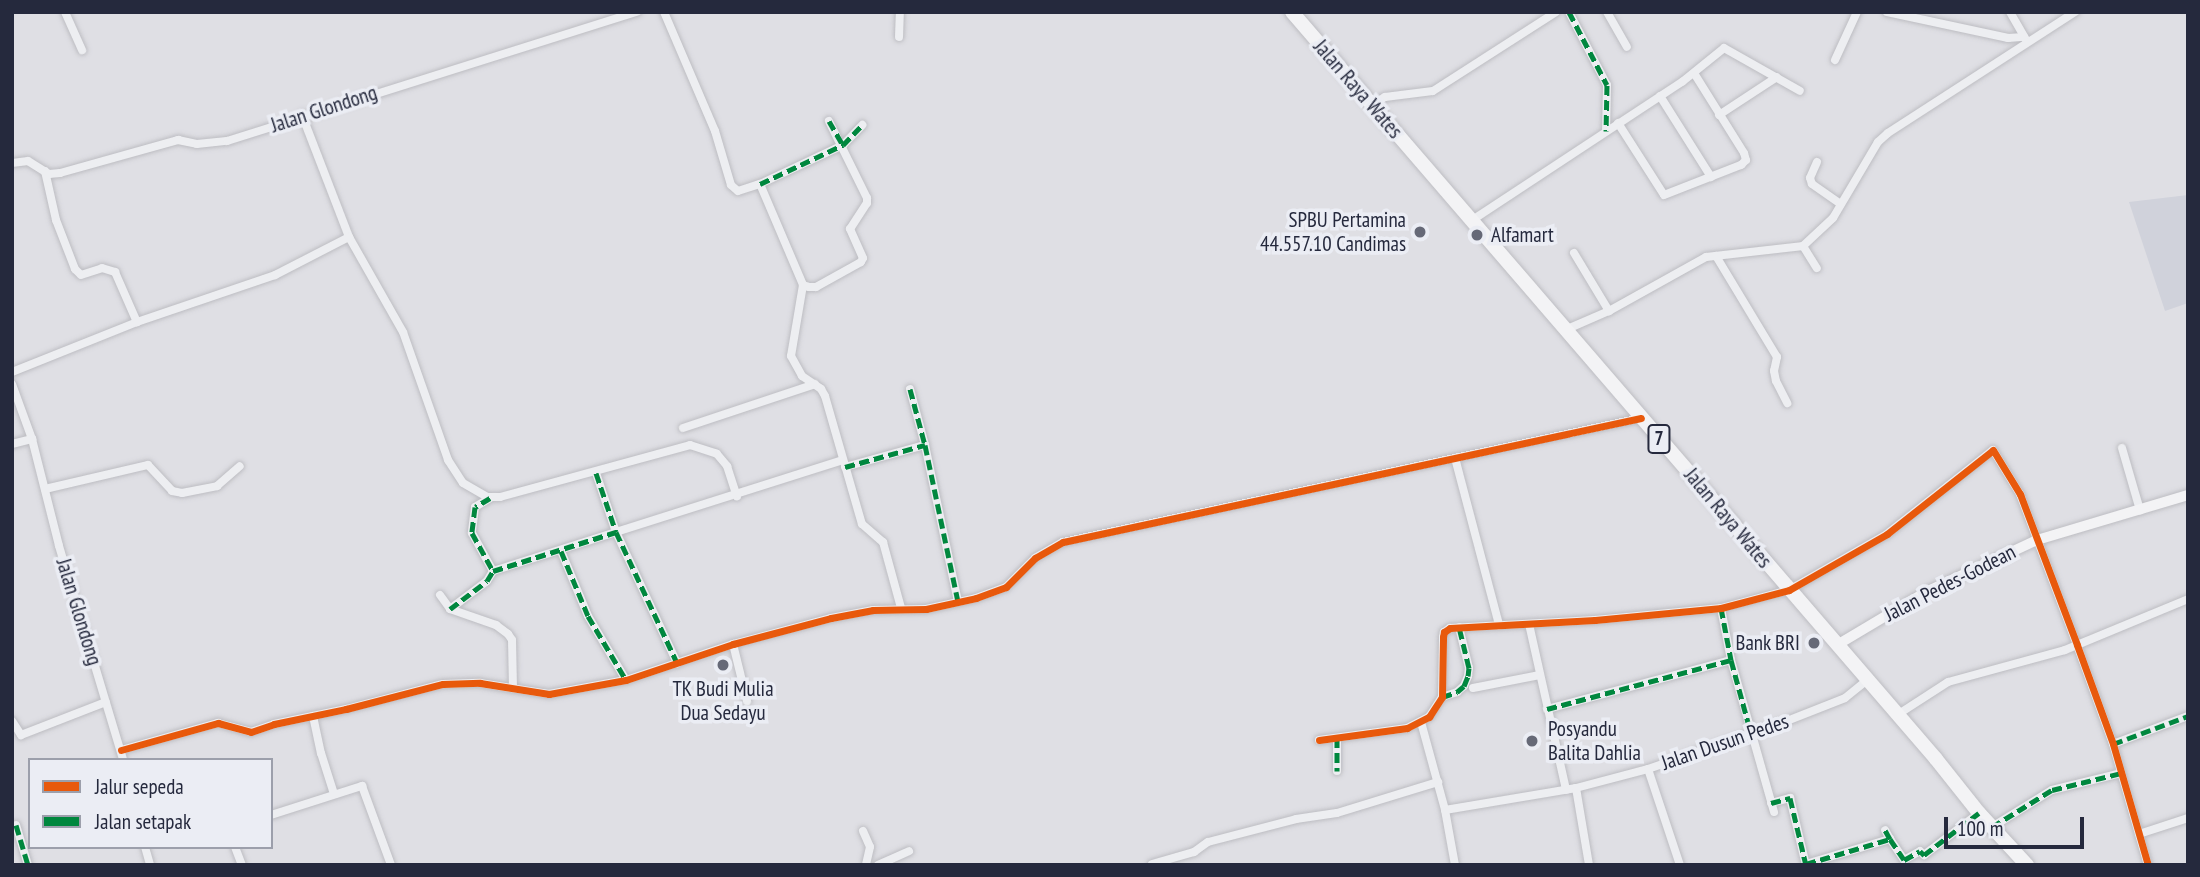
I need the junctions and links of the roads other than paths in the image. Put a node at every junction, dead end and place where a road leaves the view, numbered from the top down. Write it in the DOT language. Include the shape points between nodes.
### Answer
graph roads {
  1 [pos="65,12"];
  2 [pos="637,12"];
  3 [pos="664,12"];
  4 [pos="900,12"];
  5 [pos="1292,12"];
  6 [pos="1556,12"];
  7 [pos="1569,12"];
  8 [pos="1607,12"];
  9 [pos="1857,12"];
  10 [pos="1888,12"];
  11 [pos="2010,12"];
  12 [pos="2075,12"];
  13 [pos="1900,14"];
  14 [pos="899,37"];
  15 [pos="2026,40"];
  16 [pos="1627,47"];
  17 [pos="82,50"];
  18 [pos="1835,60"];
  19 [pos="1694,73"];
  20 [pos="1777,77"];
  21 [pos="1800,91"];
  22 [pos="1660,96"];
  23 [pos="1372,105"];
  24 [pos="302,115"];
  25 [pos="1719,115"];
  26 [pos="829,121"];
  27 [pos="1618,123"];
  28 [pos="862,125"];
  29 [pos="1606,131"];
  30 [pos="843,145"];
  31 [pos="1818,162"];
  32 [pos="12,163"];
  33 [pos="45,171"];
  34 [pos="1711,177"];
  35 [pos="760,184"];
  36 [pos="1841,204"];
  37 [pos="1471,221"];
  38 [pos="349,237"];
  39 [pos="1802,246"];
  40 [pos="1574,253"];
  41 [pos="1716,256"];
  42 [pos="1817,268"];
  43 [pos="803,285"];
  44 [pos="1609,311"];
  45 [pos="137,322"];
  46 [pos="1565,330"];
  47 [pos="12,372"];
  48 [pos="12,384"];
  49 [pos="815,384"];
  50 [pos="910,389"];
  51 [pos="1787,403"];
  52 [pos="1641,418"];
  53 [pos="683,428"];
  54 [pos="32,439"];
  55 [pos="12,444"];
  56 [pos="925,445"];
  57 [pos="2122,448"];
  58 [pos="1455,458"];
  59 [pos="843,463"];
  60 [pos="240,466"];
  61 [pos="596,473"];
  62 [pos="45,489"];
  63 [pos="2188,495"];
  64 [pos="737,496"];
  65 [pos="490,498"];
  66 [pos="2140,510"];
  67 [pos="616,532"];
  68 [pos="2037,540"];
  69 [pos="561,551"];
  70 [pos="493,571"];
  71 [pos="1789,590"];
  72 [pos="440,595"];
  73 [pos="2188,599"];
  74 [pos="958,601"];
  75 [pos="901,608"];
  76 [pos="1721,608"];
  77 [pos="450,609"];
  78 [pos="1529,624"];
  79 [pos="1499,625"];
  80 [pos="1459,627"];
  81 [pos="733,644"];
  82 [pos="1837,645"];
  83 [pos="2077,645"];
  84 [pos="1731,660"];
  85 [pos="677,663"];
  86 [pos="1540,676"];
  87 [pos="626,680"];
  88 [pos="1867,680"];
  89 [pos="513,688"];
  90 [pos="1473,688"];
  91 [pos="1442,697"];
  92 [pos="747,701"];
  93 [pos="106,702"];
  94 [pos="1547,709"];
  95 [pos="1898,715"];
  96 [pos="313,716"];
  97 [pos="2188,716"];
  98 [pos="12,721"];
  99 [pos="1421,722"];
  100 [pos="1751,733"];
  101 [pos="16,737"];
  102 [pos="1337,738"];
  103 [pos="1319,740"];
  104 [pos="2113,744"];
  105 [pos="122,755"];
  106 [pos="1648,769"];
  107 [pos="1337,771"];
  108 [pos="2121,773"];
  109 [pos="1438,782"];
  110 [pos="1576,788"];
  111 [pos="1566,790"];
  112 [pos="334,794"];
  113 [pos="1446,810"];
  114 [pos="1979,813"];
  115 [pos="273,814"];
  116 [pos="2188,818"];
  117 [pos="16,825"];
  118 [pos="1992,827"];
  119 [pos="1885,830"];
  120 [pos="863,831"];
  121 [pos="2138,834"];
  122 [pos="1891,839"];
  123 [pos="909,851"];
  124 [pos="1152,864"];
  125 [pos="1806,864"];
  126 [pos="27,865"];
  127 [pos="391,865"];
  128 [pos="866,865"];
  129 [pos="878,865"];
  130 [pos="1455,865"];
  131 [pos="1588,865"];
  132 [pos="1680,865"];
  133 [pos="2027,865"];
  134 [pos="2148,865"];
  1 -- 17 [label="street"];
  2 -- 24 [label="street, Jalan Glondong"];
  3 -- 35 [label="street" via="715,131 731,185 738,191"];
  4 -- 14 [label="street"];
  5 -- 23 [label="highway, Jalan Raya Wates / 7"];
  6 -- 23 [label="street" via="1433,91 1385,97"];
  7 -- 29 [label="street" via="1607,85"];
  8 -- 16 [label="street"];
  9 -- 18 [label="street"];
  10 -- 13 [label="street"];
  11 -- 15 [label="street"];
  12 -- 15 [label="street"];
  13 -- 15 [label="street"];
  15 -- 36 [label="street" via="1888,132"];
  19 -- 20 [label="street" via="1727,48"];
  19 -- 22 [label="street"];
  19 -- 25 [label="street"];
  20 -- 21 [label="street"];
  20 -- 25 [label="street"];
  22 -- 27 [label="street"];
  22 -- 34 [label="street"];
  23 -- 37 [label="highway, Jalan Raya Wates / 7"];
  24 -- 33 [label="street, Jalan Glondong" via="227,141 197,144 178,140 74,170"];
  24 -- 38 [label="street"];
  25 -- 34 [label="street" via="1746,160"];
  26 -- 30 [label="street"];
  27 -- 29 [label="street"];
  27 -- 34 [label="street" via="1664,195"];
  28 -- 30 [label="street"];
  29 -- 37 [label="street"];
  30 -- 35 [label="street"];
  30 -- 43 [label="street" via="867,198 850,229 863,258 816,287"];
  31 -- 36 [label="street" via="1811,184"];
  32 -- 33 [label="street, Jalan Glondong" via="28,161"];
  33 -- 45 [label="street" via="56,220 74,266 81,275 102,268 115,272"];
  35 -- 43 [label="street"];
  36 -- 39 [label="street" via="1824,229"];
  37 -- 46 [label="highway, Jalan Raya Wates / 7"];
  38 -- 45 [label="street" via="275,275"];
  38 -- 65 [label="street" via="403,332 454,472 463,483"];
  39 -- 41 [label="street"];
  39 -- 42 [label="street"];
  40 -- 44 [label="street"];
  41 -- 44 [label="street" via="1690,265"];
  41 -- 51 [label="street" via="1777,357 1776,381"];
  43 -- 49 [label="street" via="791,356 802,376"];
  44 -- 46 [label="street"];
  45 -- 47 [label="street"];
  46 -- 52 [label="highway, Jalan Raya Wates / 7"];
  48 -- 54 [label="street, Jalan Glondong"];
  49 -- 53 [label="street"];
  49 -- 59 [label="street" via="825,396"];
  50 -- 56 [label="street"];
  52 -- 58 [label="street"];
  52 -- 71 [label="highway, Jalan Raya Wates / 7"];
  54 -- 55 [label="street"];
  54 -- 62 [label="street, Jalan Glondong"];
  56 -- 59 [label="street"];
  56 -- 74 [label="street"];
  57 -- 66 [label="street"];
  58 -- 74 [label="street" via="1063,542 1035,558 1006,587"];
  58 -- 79 [label="street"];
  59 -- 64 [label="street"];
  59 -- 75 [label="street" via="863,527 886,547"];
  60 -- 62 [label="street" via="217,486 182,493 172,491 148,465"];
  61 -- 64 [label="street" via="691,445 716,454 727,466"];
  61 -- 65 [label="street"];
  61 -- 67 [label="street"];
  62 -- 93 [label="street, Jalan Glondong"];
  63 -- 66 [label="street, Jalan Pedes-Godean"];
  64 -- 67 [label="street"];
  65 -- 70 [label="street" via="475,507 472,533"];
  66 -- 68 [label="street, Jalan Pedes-Godean"];
  67 -- 69 [label="street"];
  67 -- 85 [label="street"];
  68 -- 71 [label="street" via="2020,494 1993,450 1887,534"];
  68 -- 82 [label="street, Jalan Pedes-Godean" via="1926,592"];
  68 -- 83 [label="street"];
  69 -- 70 [label="street"];
  69 -- 87 [label="street" via="588,616"];
  70 -- 77 [label="street" via="487,581"];
  71 -- 76 [label="street"];
  71 -- 82 [label="highway, Jalan Raya Wates / 7"];
  72 -- 77 [label="street"];
  73 -- 83 [label="street"];
  74 -- 75 [label="street" via="926,609"];
  75 -- 81 [label="street" via="831,618"];
  76 -- 78 [label="street"];
  76 -- 84 [label="street"];
  77 -- 89 [label="street" via="496,625 508,634"];
  78 -- 79 [label="street"];
  78 -- 86 [label="street"];
  79 -- 80 [label="street"];
  80 -- 91 [label="street" via="1444,632"];
  80 -- 91 [label="street" via="1468,676 1457,692"];
  81 -- 85 [label="street"];
  81 -- 92 [label="street"];
  82 -- 88 [label="highway, Jalan Raya Wates / 7"];
  83 -- 95 [label="street" via="1948,682"];
  83 -- 104 [label="street"];
  84 -- 94 [label="street"];
  84 -- 100 [label="street"];
  85 -- 87 [label="street"];
  86 -- 90 [label="street"];
  86 -- 94 [label="street"];
  87 -- 89 [label="street" via="563,693"];
  88 -- 95 [label="highway, Jalan Raya Wates / 7"];
  88 -- 100 [label="street, Jalan Dusun Pedes" via="1845,698"];
  89 -- 96 [label="street" via="443,684"];
  91 -- 99 [label="street"];
  93 -- 101 [label="street"];
  93 -- 105 [label="street, Jalan Glondong"];
  94 -- 111 [label="street"];
  95 -- 114 [label="highway, Jalan Raya Wates / 7"];
  96 -- 105 [label="street" via="251,732 218,723"];
  96 -- 112 [label="street"];
  97 -- 104 [label="street"];
  98 -- 101 [label="street"];
  99 -- 102 [label="street"];
  99 -- 109 [label="street"];
  100 -- 106 [label="street, Jalan Dusun Pedes"];
  100 -- 125 [label="street" via="1773,807 1790,798"];
  102 -- 103 [label="street"];
  102 -- 107 [label="street"];
  104 -- 108 [label="street"];
  106 -- 110 [label="street, Jalan Dusun Pedes"];
  106 -- 132 [label="street"];
  108 -- 118 [label="street" via="2052,790"];
  108 -- 121 [label="street"];
  109 -- 113 [label="street"];
  109 -- 124 [label="street" via="1337,813 1208,842 1194,852"];
  110 -- 111 [label="street, Jalan Dusun Pedes"];
  110 -- 131 [label="street"];
  111 -- 113 [label="street, Jalan Dusun Pedes"];
  112 -- 115 [label="street"];
  112 -- 127 [label="street" via="362,786"];
  113 -- 130 [label="street"];
  114 -- 118 [label="highway, Jalan Raya Wates / 7"];
  114 -- 122 [label="street" via="1923,855 1920,851 1904,860"];
  116 -- 121 [label="street"];
  117 -- 126 [label="street"];
  118 -- 133 [label="highway, Jalan Raya Wates / 7"];
  119 -- 122 [label="street"];
  120 -- 128 [label="street" via="870,847"];
  121 -- 134 [label="street"];
  122 -- 125 [label="street"];
  123 -- 129 [label="street"];
}
